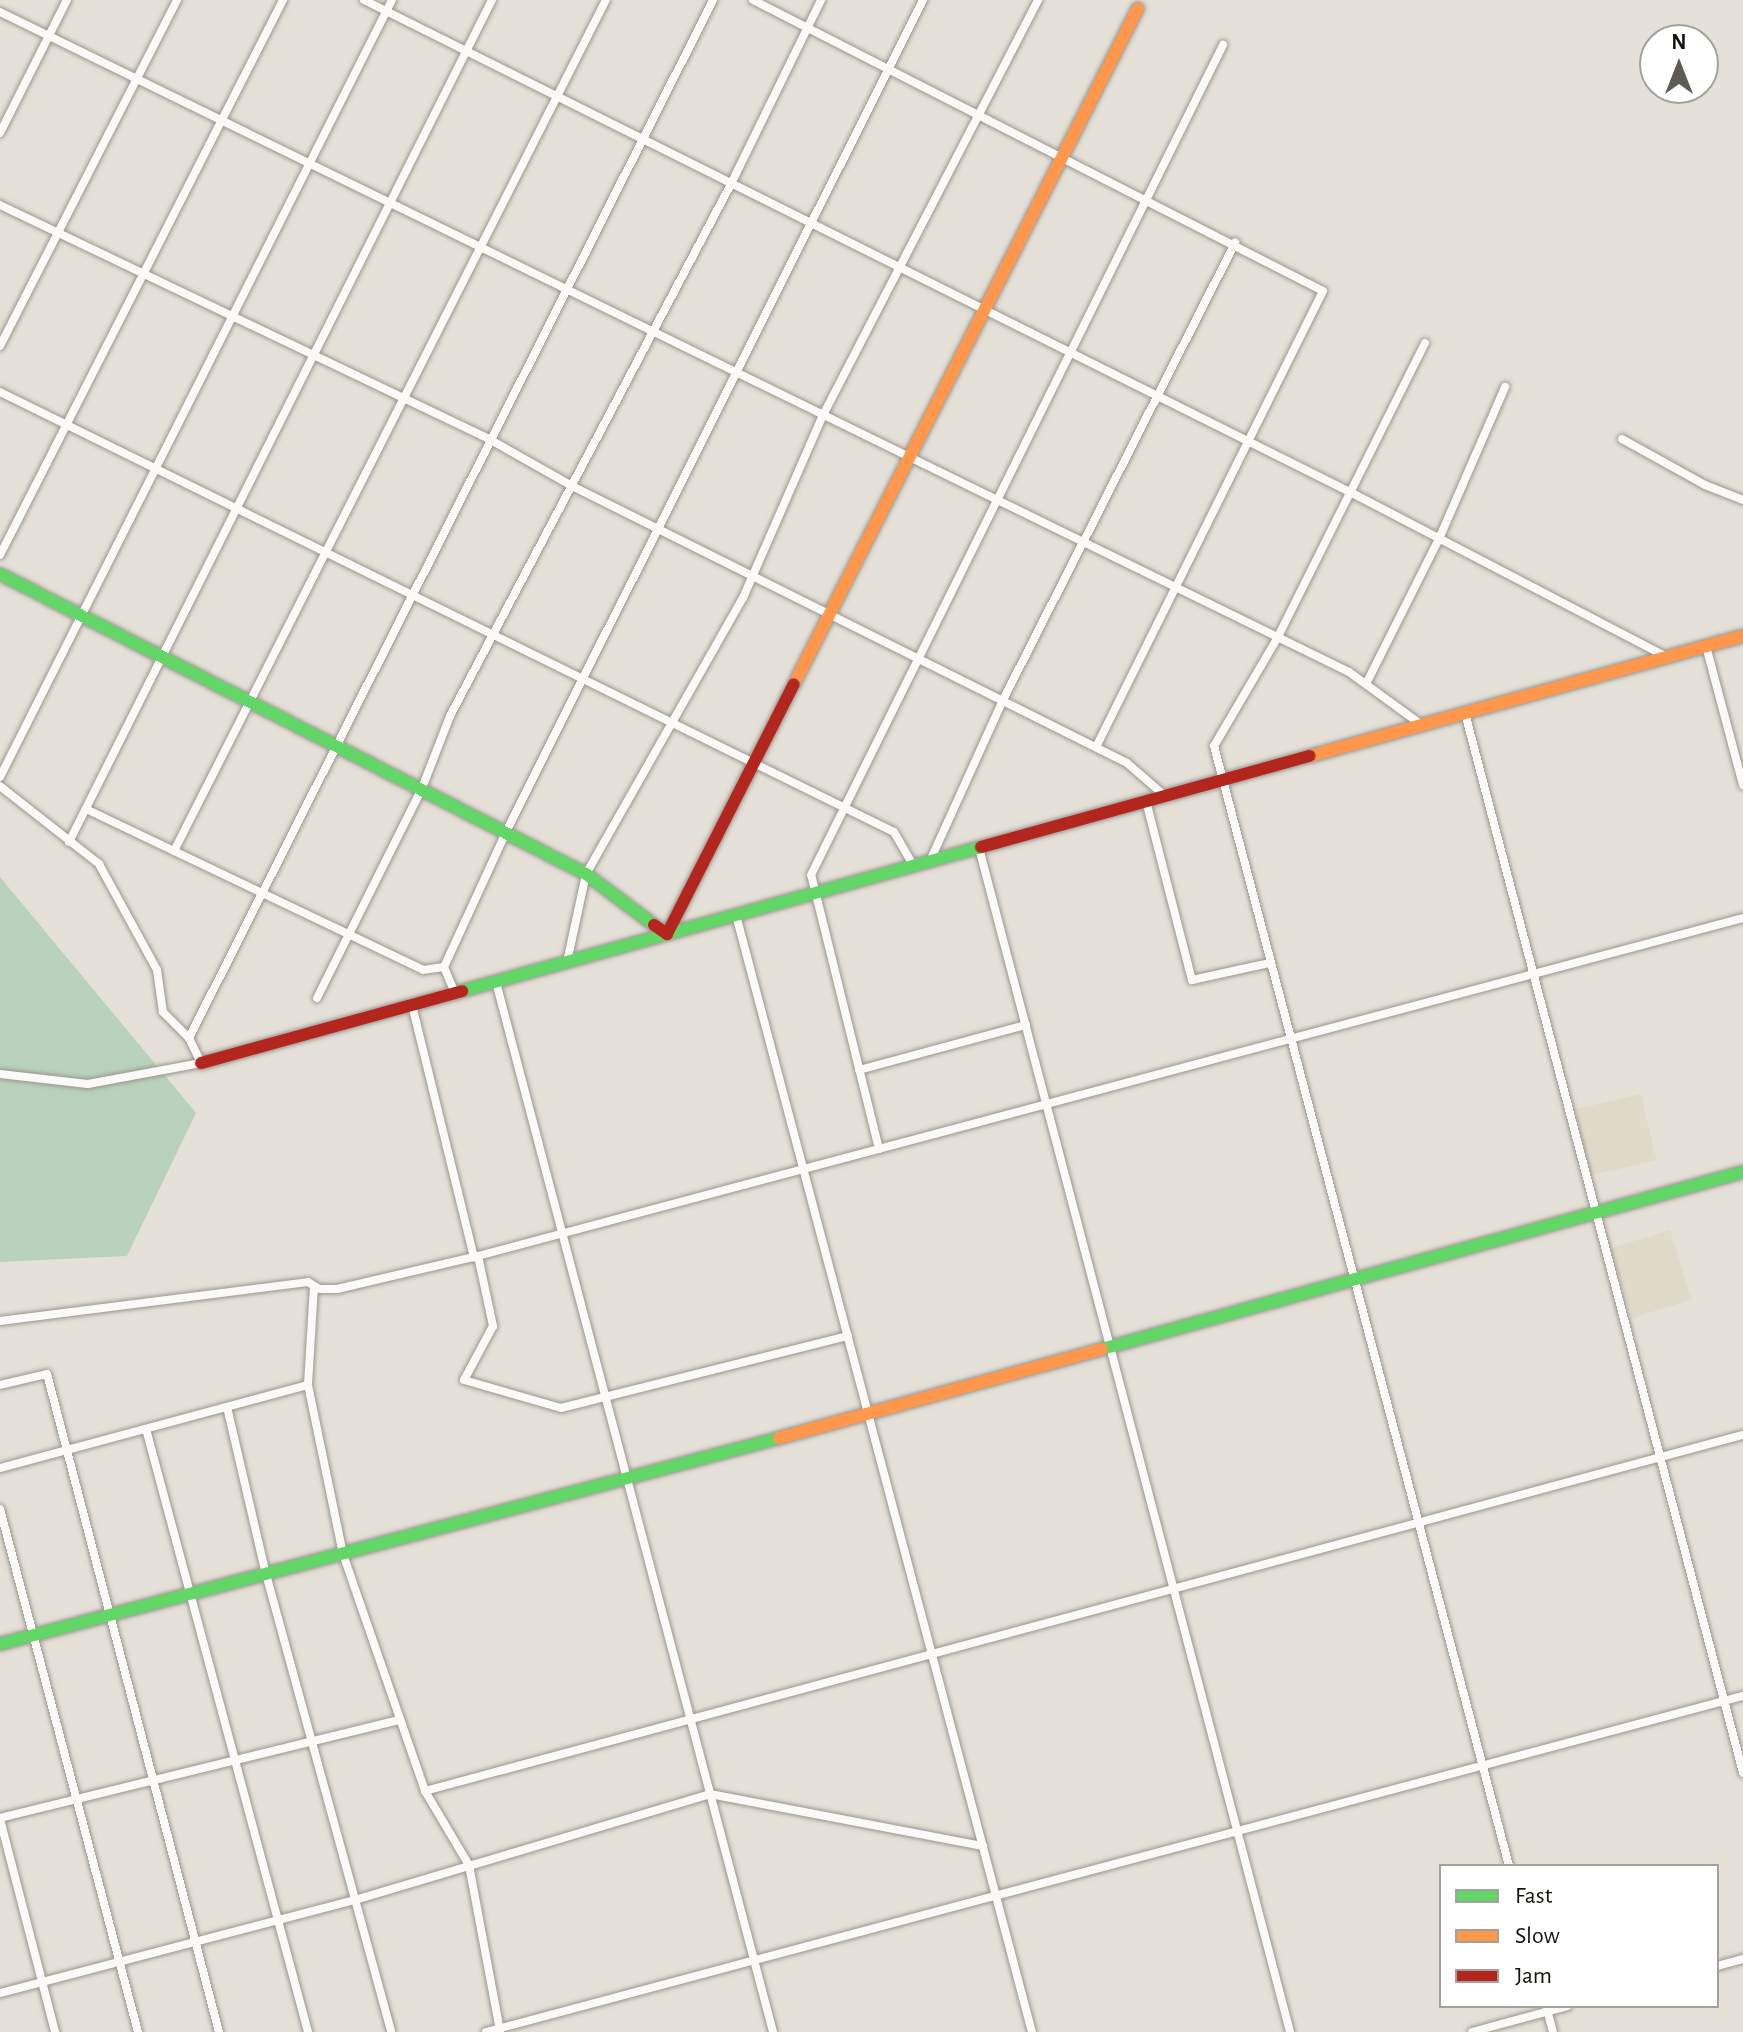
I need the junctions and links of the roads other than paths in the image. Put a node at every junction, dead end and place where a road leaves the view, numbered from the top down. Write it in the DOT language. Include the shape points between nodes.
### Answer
graph roads {
  1 [pos="67,0"];
  2 [pos="177,0"];
  3 [pos="283,0"];
  4 [pos="364,0"];
  5 [pos="392,0"];
  6 [pos="492,0"];
  7 [pos="606,0"];
  8 [pos="713,0"];
  9 [pos="753,0"];
  10 [pos="821,0"];
  11 [pos="923,0"];
  12 [pos="1038,0"];
  13 [pos="1138,8"];
  14 [pos="387,11"];
  15 [pos="0,12"];
  16 [pos="808,27"];
  17 [pos="49,36"];
  18 [pos="1223,45"];
  19 [pos="466,51"];
  20 [pos="890,69"];
  21 [pos="136,80"];
  22 [pos="558,97"];
  23 [pos="979,113"];
  24 [pos="221,121"];
  25 [pos="0,133"];
  26 [pos="644,140"];
  27 [pos="1063,155"];
  28 [pos="309,165"];
  29 [pos="731,184"];
  30 [pos="1148,197"];
  31 [pos="0,205"];
  32 [pos="389,205"];
  33 [pos="813,224"];
  34 [pos="58,233"];
  35 [pos="1235,243"];
  36 [pos="478,249"];
  37 [pos="898,267"];
  38 [pos="143,274"];
  39 [pos="565,291"];
  40 [pos="985,310"];
  41 [pos="232,317"];
  42 [pos="652,333"];
  43 [pos="1425,343"];
  44 [pos="0,346"];
  45 [pos="1069,352"];
  46 [pos="313,356"];
  47 [pos="739,376"];
  48 [pos="1505,387"];
  49 [pos="0,392"];
  50 [pos="1159,397"];
  51 [pos="401,398"];
  52 [pos="822,417"];
  53 [pos="66,425"];
  54 [pos="489,439"];
  55 [pos="1622,439"];
  56 [pos="1245,440"];
  57 [pos="909,459"];
  58 [pos="156,468"];
  59 [pos="574,487"];
  60 [pos="1350,492"];
  61 [pos="993,500"];
  62 [pos="1743,500"];
  63 [pos="237,508"];
  64 [pos="661,530"];
  65 [pos="1439,539"];
  66 [pos="1083,543"];
  67 [pos="328,552"];
  68 [pos="0,555"];
  69 [pos="0,574"];
  70 [pos="750,574"];
  71 [pos="1176,588"];
  72 [pos="412,593"];
  73 [pos="830,614"];
  74 [pos="81,616"];
  75 [pos="497,635"];
  76 [pos="1743,636"];
  77 [pos="1278,637"];
  78 [pos="1706,646"];
  79 [pos="162,657"];
  80 [pos="916,657"];
  81 [pos="1667,657"];
  82 [pos="586,680"];
  83 [pos="1366,684"];
  84 [pos="1003,700"];
  85 [pos="253,702"];
  86 [pos="1465,713"];
  87 [pos="674,724"];
  88 [pos="1422,725"];
  89 [pos="335,744"];
  90 [pos="1096,747"];
  91 [pos="754,763"];
  92 [pos="0,777"];
  93 [pos="1220,781"];
  94 [pos="1743,785"];
  95 [pos="0,786"];
  96 [pos="422,788"];
  97 [pos="1165,796"];
  98 [pos="1146,801"];
  99 [pos="842,806"];
  100 [pos="86,809"];
  101 [pos="506,832"];
  102 [pos="69,842"];
  103 [pos="979,848"];
  104 [pos="174,851"];
  105 [pos="930,861"];
  106 [pos="914,866"];
  107 [pos="586,874"];
  108 [pos="259,892"];
  109 [pos="814,894"];
  110 [pos="736,915"];
  111 [pos="1743,918"];
  112 [pos="347,934"];
  113 [pos="667,934"];
  114 [pos="567,962"];
  115 [pos="1269,963"];
  116 [pos="444,967"];
  117 [pos="1533,974"];
  118 [pos="496,982"];
  119 [pos="455,993"];
  120 [pos="317,998"];
  121 [pos="412,1005"];
  122 [pos="1026,1025"];
  123 [pos="189,1038"];
  124 [pos="1289,1039"];
  125 [pos="201,1063"];
  126 [pos="859,1070"];
  127 [pos="0,1074"];
  128 [pos="1047,1105"];
  129 [pos="879,1149"];
  130 [pos="804,1170"];
  131 [pos="1743,1172"];
  132 [pos="1596,1212"];
  133 [pos="563,1235"];
  134 [pos="476,1257"];
  135 [pos="1353,1279"];
  136 [pos="314,1286"];
  137 [pos="0,1321"];
  138 [pos="848,1336"];
  139 [pos="1110,1347"];
  140 [pos="0,1385"];
  141 [pos="308,1385"];
  142 [pos="606,1398"];
  143 [pos="227,1407"];
  144 [pos="868,1413"];
  145 [pos="146,1429"];
  146 [pos="1743,1435"];
  147 [pos="67,1450"];
  148 [pos="1661,1458"];
  149 [pos="0,1468"];
  150 [pos="627,1480"];
  151 [pos="0,1509"];
  152 [pos="1418,1524"];
  153 [pos="343,1554"];
  154 [pos="266,1574"];
  155 [pos="1174,1591"];
  156 [pos="192,1594"];
  157 [pos="109,1616"];
  158 [pos="33,1636"];
  159 [pos="0,1644"];
  160 [pos="933,1657"];
  161 [pos="1743,1696"];
  162 [pos="1724,1701"];
  163 [pos="398,1720"];
  164 [pos="690,1721"];
  165 [pos="311,1739"];
  166 [pos="235,1756"];
  167 [pos="1482,1766"];
  168 [pos="1743,1773"];
  169 [pos="152,1778"];
  170 [pos="425,1791"];
  171 [pos="710,1794"];
  172 [pos="76,1798"];
  173 [pos="0,1819"];
  174 [pos="1238,1832"];
  175 [pos="983,1846"];
  176 [pos="1508,1864"];
  177 [pos="469,1865"];
  178 [pos="996,1894"];
  179 [pos="355,1900"];
  180 [pos="278,1920"];
  181 [pos="195,1942"];
  182 [pos="1743,1959"];
  183 [pos="119,1962"];
  184 [pos="755,1963"];
  185 [pos="1719,1965"];
  186 [pos="42,1982"];
  187 [pos="0,1993"];
  188 [pos="1546,2009"];
  189 [pos="500,2030"];
  190 [pos="55,2032"];
  191 [pos="138,2032"];
  192 [pos="219,2032"];
  193 [pos="308,2032"];
  194 [pos="391,2032"];
  195 [pos="486,2032"];
  196 [pos="773,2032"];
  197 [pos="1032,2032"];
  198 [pos="1290,2032"];
  199 [pos="1472,2032"];
  200 [pos="1553,2032"];
  1 -- 17 [label="street"];
  2 -- 21 [label="street"];
  3 -- 24 [label="street"];
  4 -- 14 [label="street"];
  5 -- 14 [label="street"];
  6 -- 19 [label="street"];
  7 -- 22 [label="street"];
  8 -- 26 [label="street"];
  9 -- 16 [label="street"];
  10 -- 16 [label="street"];
  11 -- 20 [label="street"];
  12 -- 23 [label="street"];
  13 -- 27 [label="street"];
  14 -- 19 [label="street"];
  14 -- 28 [label="street"];
  15 -- 17 [label="street"];
  16 -- 20 [label="street"];
  16 -- 29 [label="street"];
  17 -- 21 [label="street"];
  17 -- 25 [label="street"];
  18 -- 30 [label="street"];
  19 -- 22 [label="street"];
  19 -- 32 [label="street"];
  20 -- 23 [label="street"];
  20 -- 33 [label="street"];
  21 -- 24 [label="street"];
  21 -- 34 [label="street"];
  22 -- 26 [label="street"];
  22 -- 36 [label="street"];
  23 -- 27 [label="street"];
  23 -- 37 [label="street"];
  24 -- 28 [label="street"];
  24 -- 38 [label="street"];
  26 -- 29 [label="street"];
  26 -- 39 [label="street"];
  27 -- 30 [label="street"];
  27 -- 40 [label="street"];
  28 -- 32 [label="street"];
  28 -- 41 [label="street"];
  29 -- 33 [label="street"];
  29 -- 42 [label="street"];
  30 -- 35 [label="street"];
  30 -- 45 [label="street"];
  31 -- 34 [label="street"];
  32 -- 36 [label="street"];
  32 -- 46 [label="street"];
  33 -- 37 [label="street"];
  33 -- 47 [label="street"];
  34 -- 38 [label="street"];
  34 -- 44 [label="street"];
  35 -- 50 [label="street"];
  35 -- 56 [label="street" via="1323,291"];
  36 -- 39 [label="street"];
  36 -- 51 [label="street"];
  37 -- 40 [label="street"];
  37 -- 52 [label="street"];
  38 -- 41 [label="street"];
  38 -- 53 [label="street"];
  39 -- 42 [label="street"];
  39 -- 54 [label="street"];
  40 -- 45 [label="street"];
  40 -- 57 [label="street"];
  41 -- 46 [label="street"];
  41 -- 58 [label="street"];
  42 -- 47 [label="street"];
  42 -- 59 [label="street"];
  43 -- 60 [label="street"];
  45 -- 50 [label="street"];
  45 -- 61 [label="street"];
  46 -- 51 [label="street"];
  46 -- 63 [label="street"];
  47 -- 52 [label="street"];
  47 -- 64 [label="street"];
  48 -- 65 [label="street"];
  49 -- 53 [label="street"];
  50 -- 56 [label="street"];
  50 -- 66 [label="street"];
  51 -- 54 [label="street"];
  51 -- 67 [label="street"];
  52 -- 57 [label="street"];
  52 -- 70 [label="street"];
  53 -- 58 [label="street"];
  53 -- 68 [label="street"];
  54 -- 59 [label="street"];
  54 -- 72 [label="street"];
  55 -- 62 [label="street"];
  56 -- 60 [label="street"];
  56 -- 71 [label="street"];
  57 -- 61 [label="street"];
  57 -- 73 [label="street"];
  58 -- 63 [label="street"];
  58 -- 74 [label="street"];
  59 -- 64 [label="street"];
  59 -- 75 [label="street"];
  60 -- 65 [label="street"];
  60 -- 77 [label="street"];
  61 -- 66 [label="street"];
  61 -- 80 [label="street"];
  63 -- 67 [label="street"];
  63 -- 79 [label="street"];
  64 -- 70 [label="street"];
  64 -- 82 [label="street"];
  65 -- 81 [label="street"];
  65 -- 83 [label="street"];
  66 -- 71 [label="street"];
  66 -- 84 [label="street"];
  67 -- 72 [label="street"];
  67 -- 85 [label="street"];
  69 -- 74 [label="street"];
  70 -- 73 [label="street"];
  70 -- 87 [label="street" via="743,598"];
  71 -- 77 [label="street"];
  71 -- 90 [label="street"];
  72 -- 75 [label="street"];
  72 -- 89 [label="street"];
  73 -- 80 [label="street"];
  73 -- 91 [label="street"];
  74 -- 79 [label="street"];
  74 -- 92 [label="street"];
  75 -- 82 [label="street"];
  75 -- 96 [label="street" via="450,716"];
  76 -- 78 [label="street"];
  77 -- 83 [label="street"];
  77 -- 93 [label="street" via="1214,746"];
  78 -- 81 [label="street"];
  78 -- 94 [label="street"];
  79 -- 85 [label="street"];
  79 -- 100 [label="street"];
  80 -- 84 [label="street"];
  80 -- 99 [label="street"];
  81 -- 86 [label="street"];
  82 -- 87 [label="street"];
  82 -- 101 [label="street"];
  83 -- 88 [label="street"];
  84 -- 90 [label="street"];
  84 -- 105 [label="street"];
  85 -- 89 [label="street"];
  85 -- 104 [label="street"];
  86 -- 88 [label="street"];
  86 -- 117 [label="street"];
  87 -- 91 [label="street"];
  87 -- 107 [label="street"];
  88 -- 93 [label="street"];
  89 -- 96 [label="street"];
  89 -- 108 [label="street"];
  90 -- 97 [label="street" via="1127,763"];
  91 -- 99 [label="street"];
  91 -- 113 [label="street"];
  93 -- 97 [label="street"];
  93 -- 115 [label="street"];
  95 -- 102 [label="street"];
  96 -- 101 [label="street"];
  96 -- 112 [label="street"];
  97 -- 98 [label="street"];
  98 -- 103 [label="street"];
  98 -- 115 [label="street" via="1192,980"];
  99 -- 106 [label="street" via="894,832"];
  99 -- 109 [label="street" via="811,875"];
  100 -- 102 [label="street"];
  100 -- 104 [label="street"];
  101 -- 107 [label="street"];
  101 -- 116 [label="street"];
  102 -- 123 [label="street" via="108,877 157,970 163,1012"];
  103 -- 105 [label="street"];
  103 -- 122 [label="street"];
  104 -- 108 [label="street"];
  105 -- 106 [label="street"];
  106 -- 109 [label="street"];
  107 -- 113 [label="street"];
  107 -- 114 [label="street"];
  108 -- 112 [label="street"];
  108 -- 123 [label="street"];
  109 -- 110 [label="street"];
  109 -- 126 [label="street"];
  110 -- 113 [label="street"];
  110 -- 130 [label="street"];
  111 -- 117 [label="street"];
  112 -- 116 [label="street" via="423,970"];
  112 -- 120 [label="street"];
  113 -- 114 [label="street"];
  114 -- 118 [label="street"];
  115 -- 124 [label="street"];
  116 -- 119 [label="street"];
  117 -- 124 [label="street"];
  117 -- 132 [label="street"];
  118 -- 119 [label="street"];
  118 -- 133 [label="street"];
  119 -- 121 [label="street"];
  121 -- 125 [label="street"];
  121 -- 134 [label="street"];
  122 -- 126 [label="street"];
  122 -- 128 [label="street"];
  123 -- 125 [label="street"];
  124 -- 128 [label="street"];
  124 -- 135 [label="street"];
  125 -- 127 [label="street" via="88,1084"];
  126 -- 129 [label="street"];
  128 -- 129 [label="street"];
  128 -- 139 [label="street"];
  129 -- 130 [label="street"];
  130 -- 133 [label="street"];
  130 -- 138 [label="street"];
  131 -- 132 [label="street"];
  132 -- 135 [label="street"];
  132 -- 148 [label="street"];
  133 -- 134 [label="street"];
  133 -- 142 [label="street"];
  134 -- 136 [label="street" via="337,1289"];
  134 -- 142 [label="street" via="493,1326 464,1380 561,1408"];
  135 -- 139 [label="street"];
  135 -- 152 [label="street"];
  136 -- 137 [label="street" via="308,1282"];
  136 -- 141 [label="street"];
  138 -- 142 [label="street"];
  138 -- 144 [label="street"];
  139 -- 144 [label="street"];
  139 -- 155 [label="street"];
  140 -- 147 [label="street" via="47,1374"];
  141 -- 143 [label="street"];
  141 -- 153 [label="street"];
  142 -- 150 [label="street"];
  143 -- 145 [label="street"];
  143 -- 154 [label="street"];
  144 -- 150 [label="street"];
  144 -- 160 [label="street"];
  145 -- 147 [label="street"];
  145 -- 156 [label="street"];
  146 -- 148 [label="street"];
  147 -- 149 [label="street"];
  147 -- 157 [label="street"];
  148 -- 152 [label="street"];
  148 -- 162 [label="street"];
  150 -- 153 [label="street"];
  150 -- 164 [label="street"];
  151 -- 158 [label="street"];
  152 -- 155 [label="street"];
  152 -- 167 [label="street"];
  153 -- 154 [label="street"];
  153 -- 163 [label="street"];
  154 -- 156 [label="street"];
  154 -- 165 [label="street"];
  155 -- 160 [label="street"];
  155 -- 174 [label="street"];
  156 -- 157 [label="street"];
  156 -- 166 [label="street"];
  157 -- 158 [label="street"];
  157 -- 169 [label="street"];
  158 -- 159 [label="street"];
  158 -- 172 [label="street"];
  160 -- 164 [label="street"];
  160 -- 175 [label="street"];
  161 -- 162 [label="street"];
  162 -- 167 [label="street"];
  162 -- 168 [label="street"];
  163 -- 165 [label="street"];
  163 -- 170 [label="street"];
  164 -- 170 [label="street"];
  164 -- 171 [label="street"];
  165 -- 166 [label="street"];
  165 -- 179 [label="street"];
  166 -- 169 [label="street"];
  166 -- 180 [label="street"];
  167 -- 174 [label="street"];
  167 -- 176 [label="street"];
  169 -- 172 [label="street"];
  169 -- 181 [label="street"];
  170 -- 177 [label="street"];
  171 -- 175 [label="street"];
  171 -- 177 [label="street"];
  171 -- 184 [label="street"];
  172 -- 173 [label="street"];
  172 -- 183 [label="street"];
  173 -- 186 [label="street"];
  174 -- 178 [label="street"];
  174 -- 198 [label="street"];
  175 -- 178 [label="street"];
  177 -- 179 [label="street"];
  177 -- 189 [label="street"];
  178 -- 184 [label="street"];
  178 -- 197 [label="street"];
  179 -- 180 [label="street"];
  179 -- 194 [label="street"];
  180 -- 181 [label="street"];
  180 -- 193 [label="street"];
  181 -- 183 [label="street"];
  181 -- 192 [label="street"];
  182 -- 185 [label="street"];
  183 -- 186 [label="street"];
  183 -- 191 [label="street"];
  184 -- 189 [label="street"];
  184 -- 196 [label="street"];
  186 -- 187 [label="street"];
  186 -- 190 [label="street"];
  188 -- 199 [label="street"];
  188 -- 200 [label="street"];
  189 -- 195 [label="street"];
}
